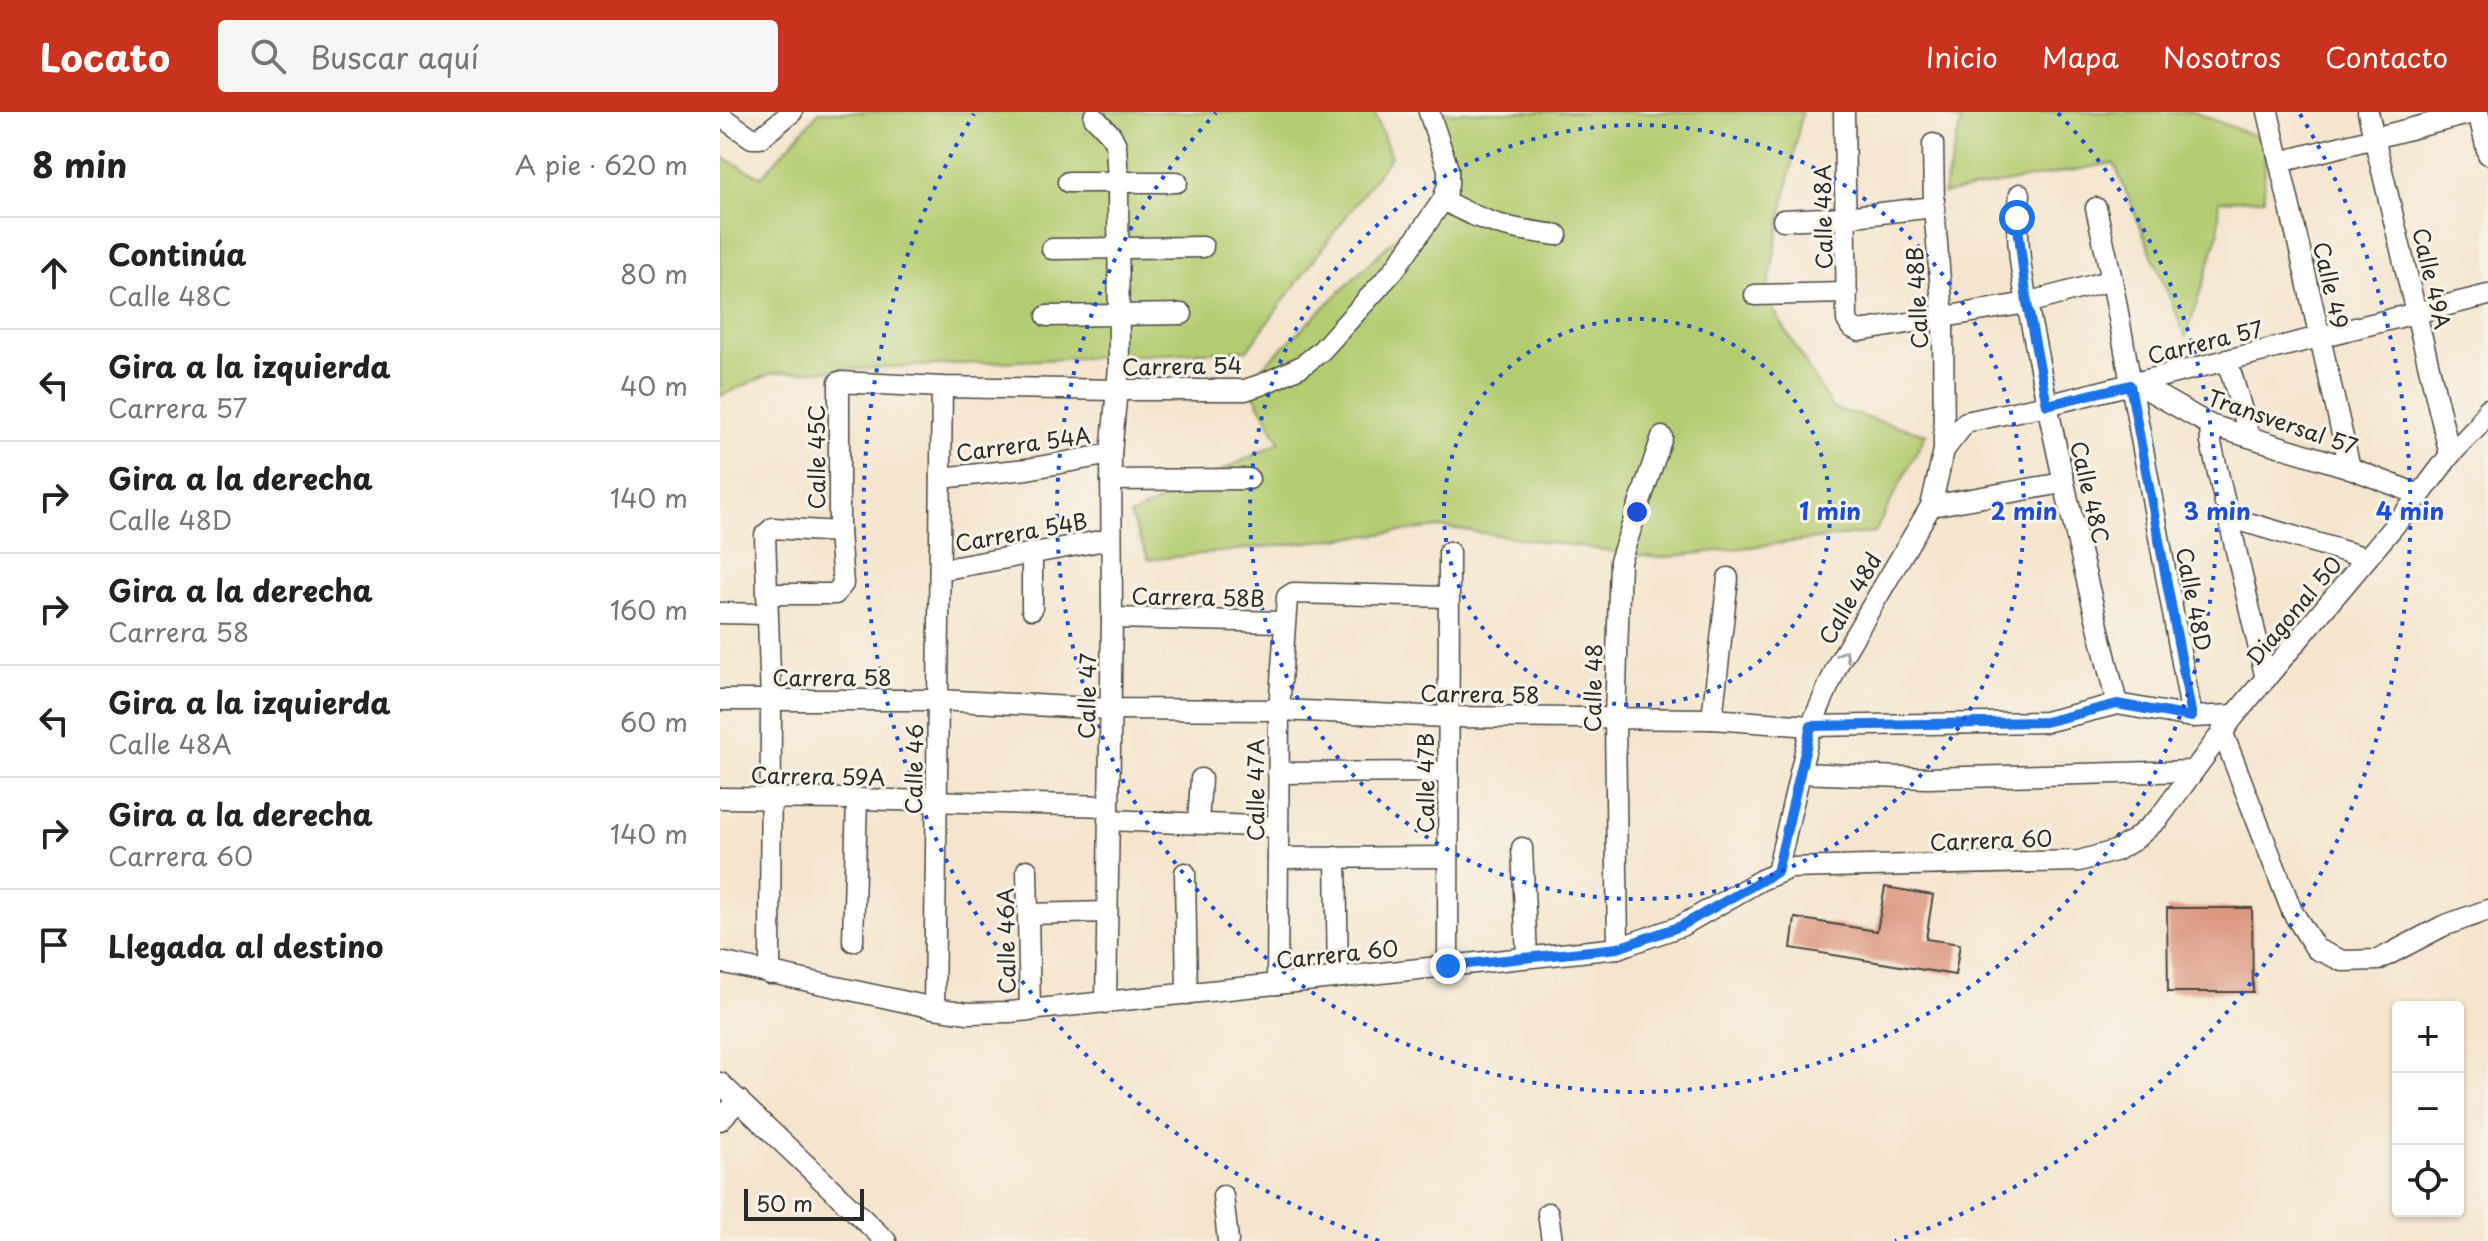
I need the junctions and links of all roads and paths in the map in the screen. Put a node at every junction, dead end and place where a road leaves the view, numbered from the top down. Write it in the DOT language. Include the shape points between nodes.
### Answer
graph roads {
  1 [pos="792,112"];
  2 [pos="1429,112"];
  3 [pos="1844,112"];
  4 [pos="2268,112"];
  5 [pos="2368,112"];
  6 [pos="2477,112"];
  7 [pos="720,116"];
  8 [pos="1094,117"];
  9 [pos="2375,138"];
  10 [pos="1933,144"];
  11 [pos="2488,154"];
  12 [pos="2280,162"];
  13 [pos="1118,181"];
  14 [pos="1068,182"];
  15 [pos="1177,182"];
  16 [pos="2020,194"];
  17 [pos="1443,200"];
  18 [pos="1934,207"];
  19 [pos="2096,208"];
  20 [pos="1845,217"];
  21 [pos="1783,220"];
  22 [pos="1557,235"];
  23 [pos="1203,247"];
  24 [pos="1052,249"];
  25 [pos="1118,249"];
  26 [pos="2112,280"];
  27 [pos="1847,293"];
  28 [pos="1755,295"];
  29 [pos="2488,295"];
  30 [pos="2027,303"];
  31 [pos="2416,313"];
  32 [pos="1119,314"];
  33 [pos="1182,314"];
  34 [pos="1047,316"];
  35 [pos="1943,316"];
  36 [pos="2320,337"];
  37 [pos="2227,360"];
  38 [pos="839,382"];
  39 [pos="2133,384"];
  40 [pos="942,387"];
  41 [pos="1116,390"];
  42 [pos="2047,405"];
  43 [pos="2488,409"];
  44 [pos="2210,425"];
  45 [pos="1662,437"];
  46 [pos="2250,437"];
  47 [pos="1944,450"];
  48 [pos="1111,454"];
  49 [pos="2450,455"];
  50 [pos="2350,468"];
  51 [pos="941,478"];
  52 [pos="1249,479"];
  53 [pos="1111,480"];
  54 [pos="2063,483"];
  55 [pos="2420,495"];
  56 [pos="1931,506"];
  57 [pos="2228,517"];
  58 [pos="839,532"];
  59 [pos="1111,539"];
  60 [pos="1449,552"];
  61 [pos="1032,554"];
  62 [pos="2367,558"];
  63 [pos="940,570"];
  64 [pos="1728,578"];
  65 [pos="1287,597"];
  66 [pos="1449,597"];
  67 [pos="767,604"];
  68 [pos="1032,609"];
  69 [pos="720,613"];
  70 [pos="1112,618"];
  71 [pos="1283,622"];
  72 [pos="2266,679"];
  73 [pos="1810,693"];
  74 [pos="720,700"];
  75 [pos="938,700"];
  76 [pos="771,701"];
  77 [pos="2117,704"];
  78 [pos="1109,709"];
  79 [pos="1279,710"];
  80 [pos="1448,717"];
  81 [pos="2192,717"];
  82 [pos="1615,719"];
  83 [pos="1712,719"];
  84 [pos="2229,723"];
  85 [pos="1807,726"];
  86 [pos="2193,771"];
  87 [pos="1448,772"];
  88 [pos="1278,773"];
  89 [pos="1800,773"];
  90 [pos="1201,779"];
  91 [pos="720,798"];
  92 [pos="772,799"];
  93 [pos="857,799"];
  94 [pos="935,802"];
  95 [pos="1108,813"];
  96 [pos="1198,823"];
  97 [pos="1278,827"];
  98 [pos="2134,840"];
  99 [pos="1522,848"];
  100 [pos="1336,857"];
  101 [pos="1448,857"];
  102 [pos="1278,858"];
  103 [pos="1027,870"];
  104 [pos="1777,872"];
  105 [pos="1185,873"];
  106 [pos="2488,910"];
  107 [pos="1107,912"];
  108 [pos="1028,914"];
  109 [pos="853,941"];
  110 [pos="1618,948"];
  111 [pos="1527,956"];
  112 [pos="720,962"];
  113 [pos="1448,966"];
  114 [pos="770,974"];
  115 [pos="1338,977"];
  116 [pos="1277,984"];
  117 [pos="1187,994"];
  118 [pos="1106,1003"];
  119 [pos="934,1008"];
  120 [pos="1030,1011"];
  121 [pos="720,1083"];
  122 [pos="739,1100"];
  123 [pos="720,1120"];
  124 [pos="1223,1196"];
  125 [pos="1548,1213"];
  126 [pos="886,1241"];
  127 [pos="1228,1241"];
  128 [pos="1552,1241"];
  1 -- 7 [label="street" via="752,138"];
  2 -- 17 [label="street" via="1448,169"];
  3 -- 20 [label="street, Calle 48A"];
  4 -- 12 [label="street, Calle 49"];
  5 -- 9 [label="street, Calle 49A"];
  6 -- 9 [label="street"];
  6 -- 11 [label="street"];
  8 -- 13 [label="street, Calle 47" via="1116,145"];
  9 -- 12 [label="street"];
  9 -- 31 [label="street, Calle 49A"];
  10 -- 18 [label="street, Calle 48B"];
  12 -- 36 [label="street, Calle 49"];
  13 -- 14 [label="street"];
  13 -- 15 [label="street"];
  13 -- 25 [label="street, Calle 47"];
  16 -- 30 [label="street, Calle 48C" via="2017,218"];
  17 -- 22 [label="street" via="1478,219"];
  17 -- 41 [label="street, Carrera 54" via="1394,270 1302,366 1245,390"];
  18 -- 20 [label="street"];
  18 -- 35 [label="street, Calle 48B"];
  19 -- 26 [label="street, Calle 48D"];
  20 -- 21 [label="street"];
  20 -- 27 [label="street, Calle 48A"];
  23 -- 25 [label="street"];
  24 -- 25 [label="street"];
  25 -- 32 [label="street, Calle 47"];
  26 -- 30 [label="street"];
  26 -- 39 [label="street, Calle 48D"];
  27 -- 28 [label="street"];
  27 -- 35 [label="street, Calle 48A" via="1847,320 1860,331"];
  29 -- 31 [label="street, Carrera 57"];
  30 -- 35 [label="street"];
  30 -- 42 [label="street, Calle 48C"];
  31 -- 36 [label="street, Carrera 57"];
  31 -- 49 [label="street, Calle 49A"];
  32 -- 33 [label="street"];
  32 -- 34 [label="street"];
  32 -- 41 [label="street, Calle 47"];
  35 -- 47 [label="street, Calle 48B"];
  36 -- 37 [label="street, Carrera 57"];
  36 -- 50 [label="street, Calle 49"];
  37 -- 39 [label="street, Carrera 57"];
  37 -- 46 [label="street"];
  38 -- 40 [label="street, Carrera 54"];
  38 -- 58 [label="street, Calle 45C"];
  39 -- 42 [label="street, Carrera 57"];
  39 -- 44 [label="street, Transversal 57"];
  39 -- 81 [label="street, Calle 48D"];
  40 -- 41 [label="street, Carrera 54"];
  40 -- 51 [label="street, Calle 46"];
  41 -- 48 [label="street, Calle 47"];
  42 -- 47 [label="street, Carrera 57" via="1966,422"];
  42 -- 54 [label="street, Calle 48C"];
  43 -- 49 [label="street, Diagonal 50"];
  44 -- 46 [label="street, Transversal 57"];
  44 -- 57 [label="street"];
  45 -- 82 [label="street, Calle 48" via="1620,561"];
  46 -- 50 [label="street, Transversal 57"];
  47 -- 56 [label="street, Calle 48d"];
  48 -- 51 [label="street, Carrera 54A"];
  48 -- 53 [label="street, Calle 47"];
  49 -- 55 [label="street, Diagonal 50"];
  50 -- 55 [label="street, Transversal 57"];
  51 -- 63 [label="street, Calle 46"];
  52 -- 53 [label="street"];
  53 -- 59 [label="street, Calle 47"];
  54 -- 56 [label="street"];
  54 -- 77 [label="street, Calle 48C"];
  55 -- 62 [label="street, Diagonal 50"];
  85 -- 56 [label="street, Calle 48d, one-way"];
  57 -- 62 [label="street"];
  57 -- 72 [label="street"];
  58 -- 67 [label="street, Calle 45C" via="840,591"];
  58 -- 67 [label="street" via="769,530"];
  59 -- 61 [label="street, Carrera 54B"];
  59 -- 70 [label="street, Calle 47"];
  60 -- 66 [label="street, Calle 47B"];
  61 -- 63 [label="street, Carrera 54B"];
  61 -- 68 [label="street"];
  62 -- 72 [label="street, Diagonal 50"];
  63 -- 75 [label="street, Calle 46"];
  64 -- 83 [label="street"];
  65 -- 66 [label="street, Carrera 58B"];
  65 -- 71 [label="street, Calle 47A"];
  66 -- 80 [label="street, Calle 47B"];
  67 -- 69 [label="street"];
  67 -- 76 [label="street"];
  70 -- 71 [label="street, Carrera 58B"];
  70 -- 78 [label="street, Calle 47"];
  71 -- 79 [label="street, Calle 47A"];
  72 -- 84 [label="street, Diagonal 50"];
  73 -- 85 [label="street"];
  74 -- 76 [label="street, Carrera 58"];
  75 -- 76 [label="street, Carrera 58"];
  75 -- 78 [label="street, Carrera 58"];
  75 -- 94 [label="street, Calle 46"];
  76 -- 92 [label="street"];
  77 -- 81 [label="street, Carrera 58"];
  77 -- 85 [label="street, Carrera 58" via="2045,722"];
  78 -- 79 [label="street, Carrera 58"];
  78 -- 95 [label="street, Calle 47"];
  79 -- 80 [label="street, Carrera 58"];
  79 -- 88 [label="street, Calle 47A"];
  80 -- 82 [label="street, Carrera 58"];
  80 -- 87 [label="street, Calle 47B"];
  81 -- 84 [label="street, Carrera 58"];
  82 -- 83 [label="street, Carrera 58"];
  82 -- 110 [label="street, Calle 48"];
  83 -- 85 [label="street, Carrera 58"];
  84 -- 86 [label="street, Diagonal 50"];
  84 -- 106 [label="street" via="2292,911 2316,949 2343,961 2378,960 2443,926"];
  85 -- 89 [label="street"];
  86 -- 89 [label="street" via="1927,778"];
  86 -- 98 [label="street, Diagonal 50" via="2159,818"];
  87 -- 88 [label="street"];
  87 -- 101 [label="street, Calle 47B"];
  88 -- 97 [label="street, Calle 47A"];
  89 -- 104 [label="street"];
  90 -- 96 [label="street"];
  91 -- 92 [label="street, Carrera 59A"];
  92 -- 93 [label="street, Carrera 59A"];
  92 -- 114 [label="street"];
  93 -- 94 [label="street, Carrera 59A"];
  93 -- 109 [label="street"];
  94 -- 95 [label="street, Carrera 59A"];
  94 -- 119 [label="street, Calle 46"];
  95 -- 96 [label="street, Carrera 59A"];
  95 -- 107 [label="street, Calle 47"];
  96 -- 97 [label="street, Carrera 59A"];
  97 -- 102 [label="street, Calle 47A"];
  98 -- 104 [label="street, Carrera 60" via="2079,861"];
  99 -- 111 [label="street"];
  100 -- 101 [label="street"];
  100 -- 102 [label="street"];
  100 -- 115 [label="street"];
  101 -- 113 [label="street, Calle 47B"];
  102 -- 116 [label="street, Calle 47A"];
  103 -- 108 [label="street, Calle 46A"];
  104 -- 110 [label="street, Carrera 60" via="1681,926"];
  105 -- 117 [label="street"];
  107 -- 108 [label="street"];
  107 -- 118 [label="street, Calle 47"];
  108 -- 120 [label="street, Calle 46A"];
  110 -- 111 [label="street, Carrera 60"];
  111 -- 113 [label="street, Carrera 60"];
  112 -- 114 [label="street, Carrera 60"];
  113 -- 115 [label="street, Carrera 60"];
  114 -- 119 [label="street, Carrera 60"];
  115 -- 116 [label="street, Carrera 60"];
  116 -- 117 [label="street, Carrera 60"];
  117 -- 118 [label="street, Carrera 60"];
  118 -- 120 [label="street, Carrera 60"];
  119 -- 120 [label="street, Carrera 60"];
  121 -- 122 [label="street"];
  122 -- 123 [label="street"];
  122 -- 126 [label="street"];
  124 -- 127 [label="street"];
  125 -- 128 [label="street"];
}
